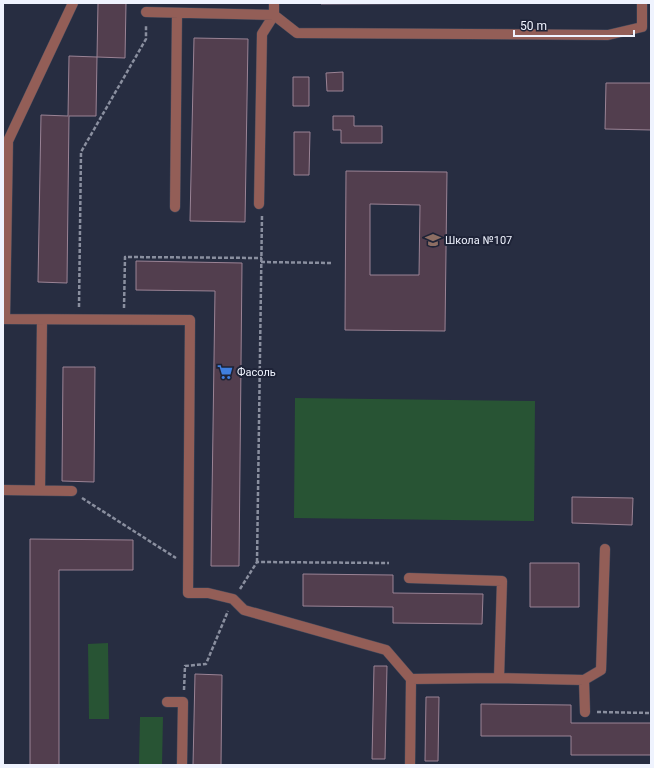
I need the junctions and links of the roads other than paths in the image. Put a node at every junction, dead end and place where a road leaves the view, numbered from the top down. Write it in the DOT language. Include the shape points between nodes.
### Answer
graph roads {
  1 [pos="73,3"];
  2 [pos="274,3"];
  3 [pos="642,3"];
  4 [pos="146,12"];
  5 [pos="177,13"];
  6 [pos="274,15"];
  7 [pos="647,27"];
  8 [pos="175,207"];
  9 [pos="261,207"];
  10 [pos="4,319"];
  11 [pos="42,320"];
  12 [pos="3,490"];
  13 [pos="40,490"];
  14 [pos="72,491"];
  15 [pos="605,549"];
  16 [pos="409,578"];
  17 [pos="499,678"];
  18 [pos="411,679"];
  19 [pos="584,680"];
  20 [pos="168,702"];
  21 [pos="585,712"];
  22 [pos="182,765"];
  23 [pos="410,765"];
  1 -- 10 [label="lane" via="8,141"];
  2 -- 6 [label="lane"];
  3 -- 7 [label="lane"];
  4 -- 5 [label="lane"];
  5 -- 6 [label="lane"];
  5 -- 8 [label="lane"];
  6 -- 7 [label="lane" via="297,33 608,35"];
  6 -- 9 [label="lane" via="262,34"];
  10 -- 11 [label="lane"];
  11 -- 13 [label="lane"];
  11 -- 18 [label="lane" via="190,320 188,593 208,593 233,599 244,610 386,650"];
  12 -- 13 [label="lane"];
  13 -- 14 [label="lane"];
  15 -- 19 [label="lane" via="601,670"];
  16 -- 17 [label="lane" via="502,581"];
  17 -- 18 [label="lane"];
  17 -- 19 [label="lane"];
  18 -- 23 [label="lane"];
  19 -- 21 [label="lane"];
  20 -- 22 [label="lane" via="183,702"];
}
